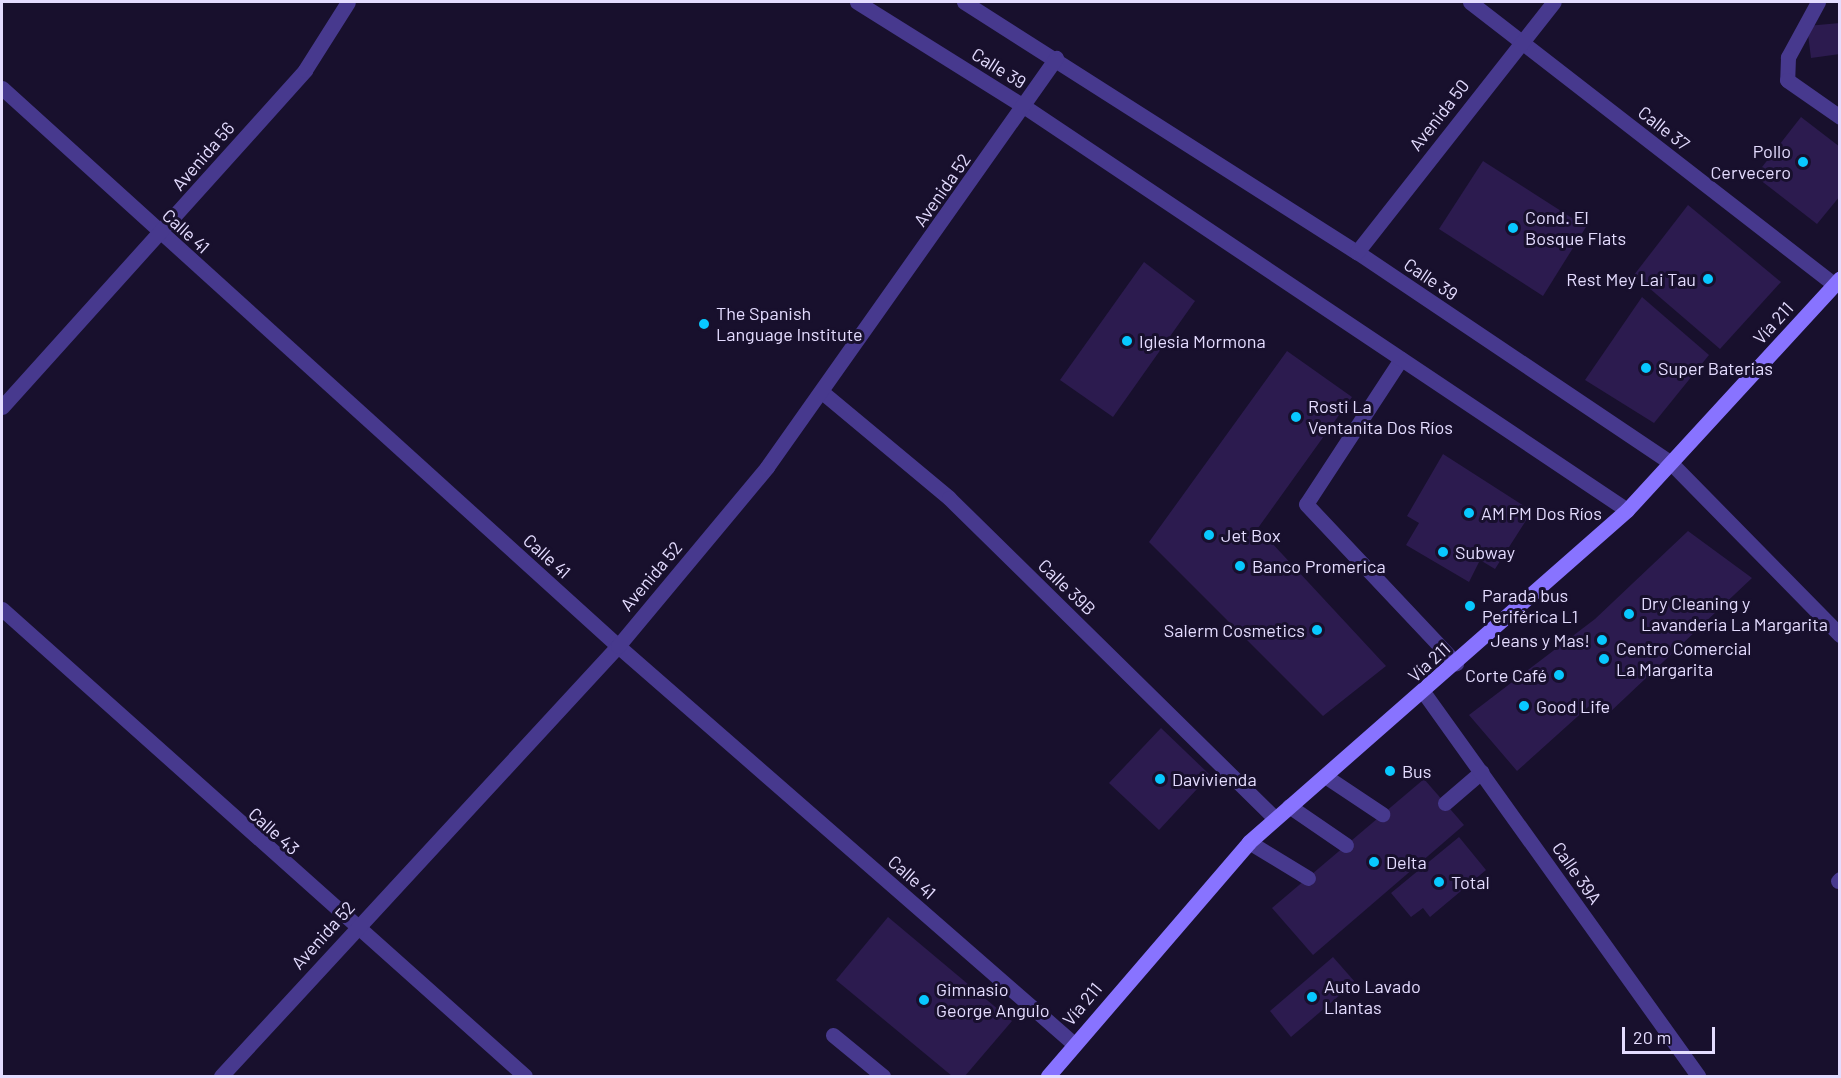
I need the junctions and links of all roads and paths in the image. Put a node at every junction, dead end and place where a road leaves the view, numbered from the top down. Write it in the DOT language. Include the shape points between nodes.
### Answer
graph roads {
  1 [pos="348,2"];
  2 [pos="857,2"];
  3 [pos="964,2"];
  4 [pos="1470,2"];
  5 [pos="1554,2"];
  6 [pos="1818,2"];
  7 [pos="1521,42"];
  8 [pos="1056,58"];
  9 [pos="2,88"];
  10 [pos="1025,106"];
  11 [pos="1839,117"];
  12 [pos="160,234"];
  13 [pos="1357,252"];
  14 [pos="1837,281"];
  15 [pos="1401,359"];
  16 [pos="822,392"];
  17 [pos="2,407"];
  18 [pos="1671,463"];
  19 [pos="1627,510"];
  20 [pos="2,609"];
  21 [pos="1839,635"];
  22 [pos="618,645"];
  23 [pos="1456,663"];
  24 [pos="1424,693"];
  25 [pos="1481,772"];
  26 [pos="1325,776"];
  27 [pos="1445,803"];
  28 [pos="1289,806"];
  29 [pos="1382,814"];
  30 [pos="1275,818"];
  31 [pos="1249,842"];
  32 [pos="1346,845"];
  33 [pos="1308,878"];
  34 [pos="354,929"];
  35 [pos="833,1035"];
  36 [pos="1074,1044"];
  37 [pos="221,1077"];
  38 [pos="525,1077"];
  39 [pos="883,1077"];
  40 [pos="1048,1077"];
  41 [pos="1698,1077"];
  1 -- 12 [label="street, Avenida 56" via="305,70"];
  2 -- 10 [label="street, Calle 39"];
  3 -- 8 [label="street, Calle 39"];
  4 -- 7 [label="street, Calle 37"];
  5 -- 7 [label="street, Avenida 50"];
  6 -- 11 [label="street" via="1788,57 1787,80"];
  7 -- 13 [label="street, Avenida 50"];
  7 -- 14 [label="street, Calle 37"];
  8 -- 10 [label="street, Avenida 52"];
  8 -- 13 [label="street, Calle 39"];
  9 -- 12 [label="street, Calle 41"];
  10 -- 15 [label="street, Calle 39"];
  10 -- 16 [label="street, Avenida 52"];
  12 -- 17 [label="street, Avenida 56"];
  12 -- 22 [label="street, Calle 41"];
  13 -- 18 [label="street, Calle 39"];
  14 -- 18 [label="main road, Vía 211"];
  15 -- 19 [label="street, Calle 39"];
  15 -- 23 [label="street" via="1306,504"];
  16 -- 22 [label="street, Avenida 52"];
  16 -- 30 [label="street, Calle 39B" via="949,498"];
  18 -- 19 [label="main road, Vía 211"];
  18 -- 21 [label="street, Calle 39"];
  19 -- 23 [label="main road, Vía 211"];
  20 -- 34 [label="street, Calle 43"];
  22 -- 34 [label="street, Avenida 52"];
  22 -- 36 [label="street, Calle 41"];
  23 -- 24 [label="main road, Vía 211"];
  24 -- 25 [label="street, Calle 39A"];
  24 -- 26 [label="main road, Vía 211"];
  25 -- 27 [label="street"];
  25 -- 41 [label="street, Calle 39A"];
  26 -- 28 [label="main road, Vía 211"];
  26 -- 29 [label="street"];
  28 -- 30 [label="main road, Vía 211"];
  28 -- 32 [label="street"];
  30 -- 31 [label="main road, Vía 211"];
  31 -- 33 [label="street"];
  31 -- 36 [label="main road, Vía 211"];
  34 -- 37 [label="street, Avenida 52"];
  34 -- 38 [label="street, Calle 43"];
  35 -- 39 [label="street"];
  36 -- 40 [label="main road, Vía 211"];
}
